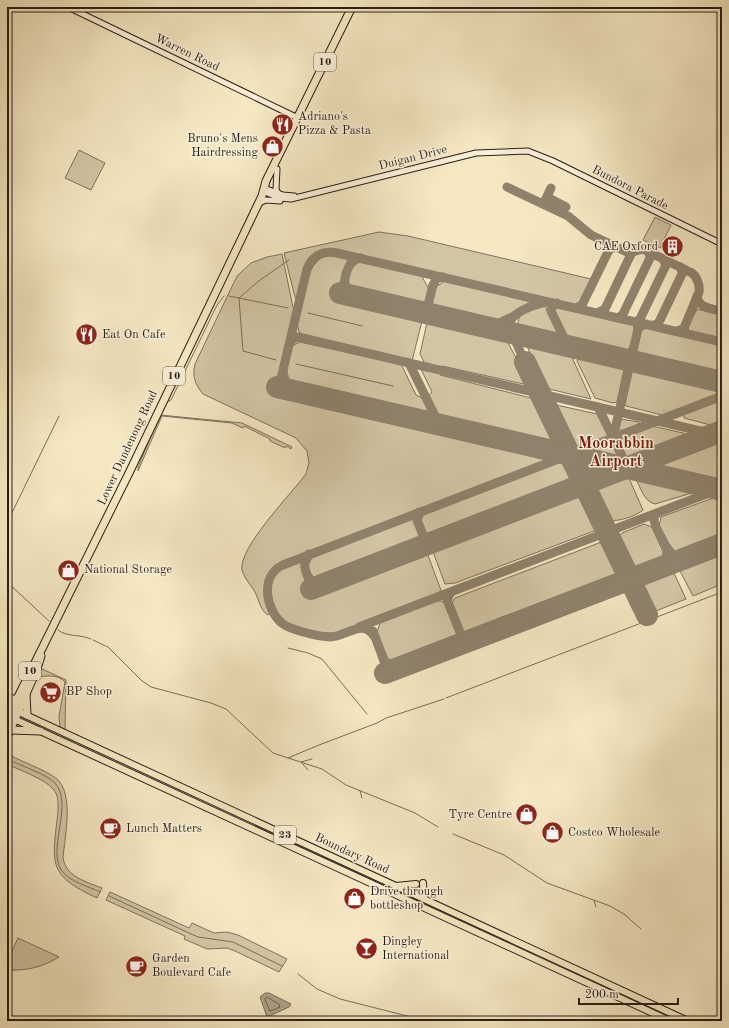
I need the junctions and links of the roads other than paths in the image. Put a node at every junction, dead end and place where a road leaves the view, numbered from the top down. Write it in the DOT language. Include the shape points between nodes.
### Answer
graph roads {
  1 [pos="68,7"];
  2 [pos="352,7"];
  3 [pos="298,118"];
  4 [pos="285,146"];
  5 [pos="528,151"];
  6 [pos="277,169"];
  7 [pos="264,191"];
  8 [pos="278,193"];
  9 [pos="304,196"];
  10 [pos="291,199"];
  11 [pos="258,204"];
  12 [pos="722,244"];
  13 [pos="44,644"];
  14 [pos="26,692"];
  15 [pos="7,699"];
  16 [pos="17,699"];
  17 [pos="12,709"];
  18 [pos="27,715"];
  19 [pos="10,721"];
  20 [pos="40,730"];
  21 [pos="7,737"];
  22 [pos="423,883"];
  23 [pos="416,884"];
  24 [pos="396,886"];
  25 [pos="424,899"];
  26 [pos="662,1009"];
  27 [pos="669,1021"];
  28 [pos="688,1021"];
  1 -- 3 [label="main road, Warren Road"];
  2 -- 3 [label="highway, Lower Dandenong Road / 10"];
  3 -- 4 [label="highway, Lower Dandenong Road / 10"];
  4 -- 6 [label="highway, Lower Dandenong Road / 10"];
  4 -- 7 [label="highway, Lower Dandenong Road / 10"];
  5 -- 9 [label="main road, Duigan Drive" via="476,154"];
  5 -- 12 [label="main road, Bundora Parade"];
  6 -- 7 [label="highway, Lower Dandenong Road / 10"];
  6 -- 8 [label="main road"];
  7 -- 8 [label="main road, Duigan Drive"];
  7 -- 10 [label="main road, Duigan Drive" via="279,198"];
  7 -- 11 [label="highway, Lower Dandenong Road / 10"];
  8 -- 9 [label="main road, Duigan Drive" via="286,196"];
  9 -- 10 [label="main road, Duigan Drive"];
  10 -- 11 [label="main road" via="266,200"];
  11 -- 13 [label="highway, Lower Dandenong Road / 10"];
  13 -- 14 [label="highway, Lower Dandenong Road / 10" via="37,669"];
  13 -- 16 [label="highway, Lower Dandenong Road / 10"];
  14 -- 17 [label="highway, Lower Dandenong Road / 10"];
  14 -- 18 [label="highway"];
  15 -- 16 [label="highway"];
  16 -- 17 [label="highway, Lower Dandenong Road / 10"];
  17 -- 18 [label="main road, Boundary Road / 23"];
  17 -- 19 [label="highway, Lower Dandenong Road / 10"];
  18 -- 24 [label="main road, Boundary Road / 23"];
  19 -- 20 [label="highway"];
  19 -- 20 [label="main road, Boundary Road / 23"];
  19 -- 21 [label="highway, Lower Dandenong Road / 10"];
  20 -- 27 [label="main road, Boundary Road / 23"];
  22 -- 25 [label="main road"];
  23 -- 24 [label="main road"];
  24 -- 25 [label="main road, Boundary Road / 23"];
  25 -- 26 [label="main road, Boundary Road / 23"];
  26 -- 27 [label="main road"];
  26 -- 28 [label="main road, Boundary Road / 23"];
}
